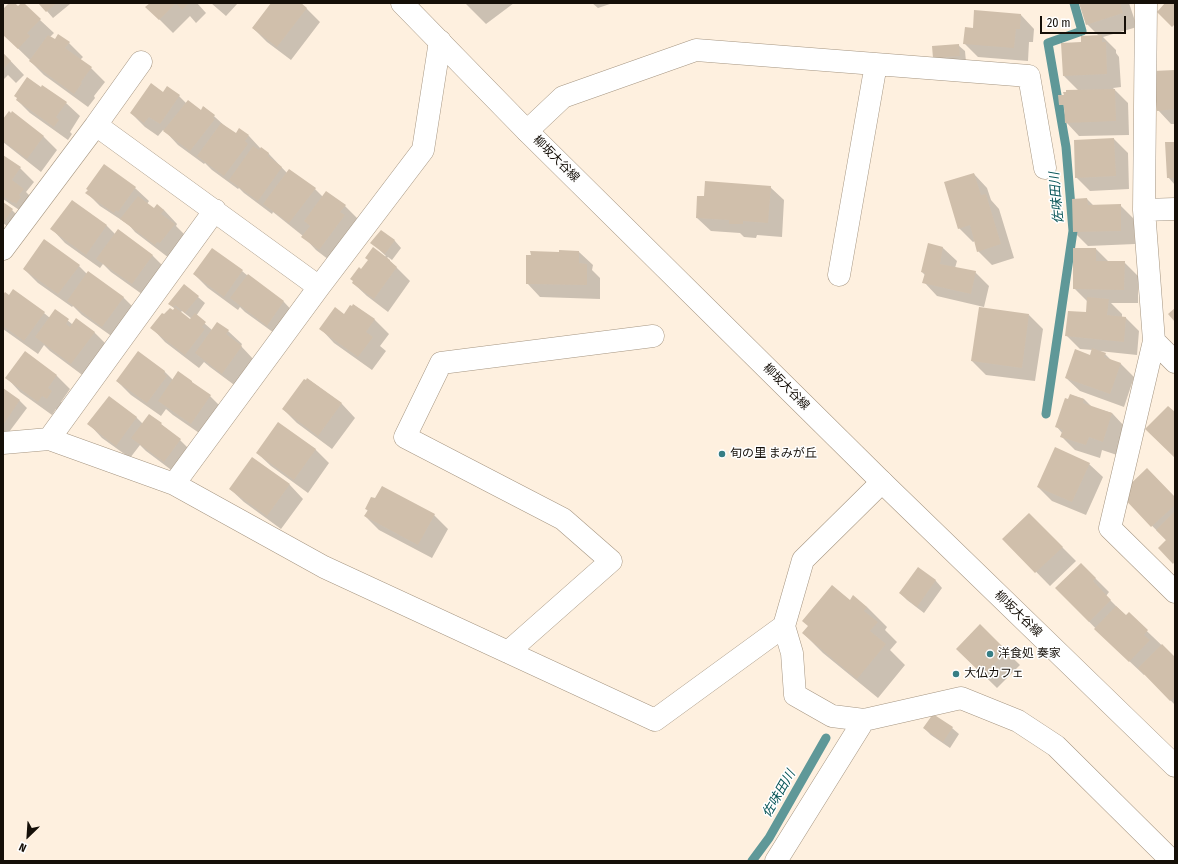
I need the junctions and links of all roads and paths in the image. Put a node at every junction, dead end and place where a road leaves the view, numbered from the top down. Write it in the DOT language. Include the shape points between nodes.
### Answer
graph roads {
  1 [pos="402,3"];
  2 [pos="1146,3"];
  3 [pos="440,41"];
  4 [pos="141,62"];
  5 [pos="876,64"];
  6 [pos="96,125"];
  7 [pos="527,131"];
  8 [pos="1045,168"];
  9 [pos="1175,209"];
  10 [pos="215,210"];
  11 [pos="1144,210"];
  12 [pos="3,249"];
  13 [pos="838,276"];
  14 [pos="319,287"];
  15 [pos="653,336"];
  16 [pos="1154,342"];
  17 [pos="1175,362"];
  18 [pos="49,439"];
  19 [pos="3,443"];
  20 [pos="882,482"];
  21 [pos="174,484"];
  22 [pos="1175,592"];
  23 [pos="784,626"];
  24 [pos="508,652"];
  25 [pos="864,720"];
  26 [pos="1175,766"];
  27 [pos="776,861"];
  28 [pos="1172,861"];
  1 -- 3 [label="street, 柳坂大谷線"];
  2 -- 11 [label="street"];
  3 -- 7 [label="street, 柳坂大谷線"];
  3 -- 14 [label="street" via="423,150"];
  4 -- 6 [label="street"];
  5 -- 7 [label="street" via="696,50 563,97"];
  5 -- 8 [label="street" via="1029,76"];
  5 -- 13 [label="street"];
  6 -- 10 [label="street"];
  6 -- 12 [label="street"];
  7 -- 20 [label="street, 柳坂大谷線"];
  9 -- 11 [label="street"];
  10 -- 14 [label="street"];
  10 -- 18 [label="street"];
  11 -- 16 [label="street"];
  14 -- 21 [label="street"];
  15 -- 24 [label="street" via="441,363 405,438 563,520 611,562"];
  16 -- 17 [label="street"];
  16 -- 22 [label="street" via="1110,528"];
  18 -- 19 [label="street"];
  18 -- 21 [label="street"];
  20 -- 23 [label="street" via="803,560"];
  20 -- 26 [label="street, 柳坂大谷線"];
  21 -- 24 [label="street" via="324,567"];
  23 -- 24 [label="street" via="655,720"];
  23 -- 25 [label="street" via="792,653 796,695 832,716"];
  25 -- 27 [label="street"];
  25 -- 28 [label="street" via="961,698 1018,721 1056,746"];
}
